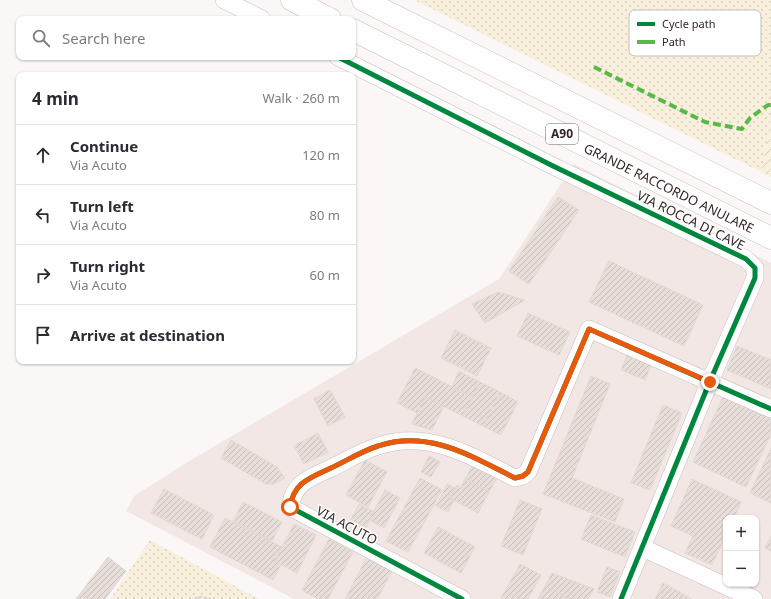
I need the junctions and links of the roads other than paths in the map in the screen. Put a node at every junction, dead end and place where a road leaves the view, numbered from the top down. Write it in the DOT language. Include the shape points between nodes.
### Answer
graph roads {
  1 [pos="224,0"];
  2 [pos="292,0"];
  3 [pos="363,0"];
  4 [pos="256,16"];
  5 [pos="324,16"];
  6 [pos="356,31"];
  7 [pos="344,60"];
  8 [pos="771,203"];
  9 [pos="771,238"];
  10 [pos="710,382"];
  11 [pos="771,409"];
  12 [pos="643,548"];
  13 [pos="462,599"];
  14 [pos="621,599"];
  15 [pos="754,599"];
  1 -- 4 [label="street"];
  2 -- 5 [label="highway"];
  3 -- 8 [label="highway, A90"];
  6 -- 9 [label="highway, GRANDE RACCORDO ANULARE / A90"];
  7 -- 10 [label="street, VIA ROCCA DI CAVE" via="752,262 755,278"];
  10 -- 11 [label="street, VIA ACUTO"];
  10 -- 12 [label="street, VIA ROCCA DI CAVE"];
  10 -- 13 [label="street, VIA ACUTO" via="589,329 528,472 523,476 515,478 455,448 428,441 402,441 376,446 302,481 292,496 290,507"];
  12 -- 14 [label="street, VIA ROCCA DI CAVE"];
  12 -- 15 [label="street"];
}
